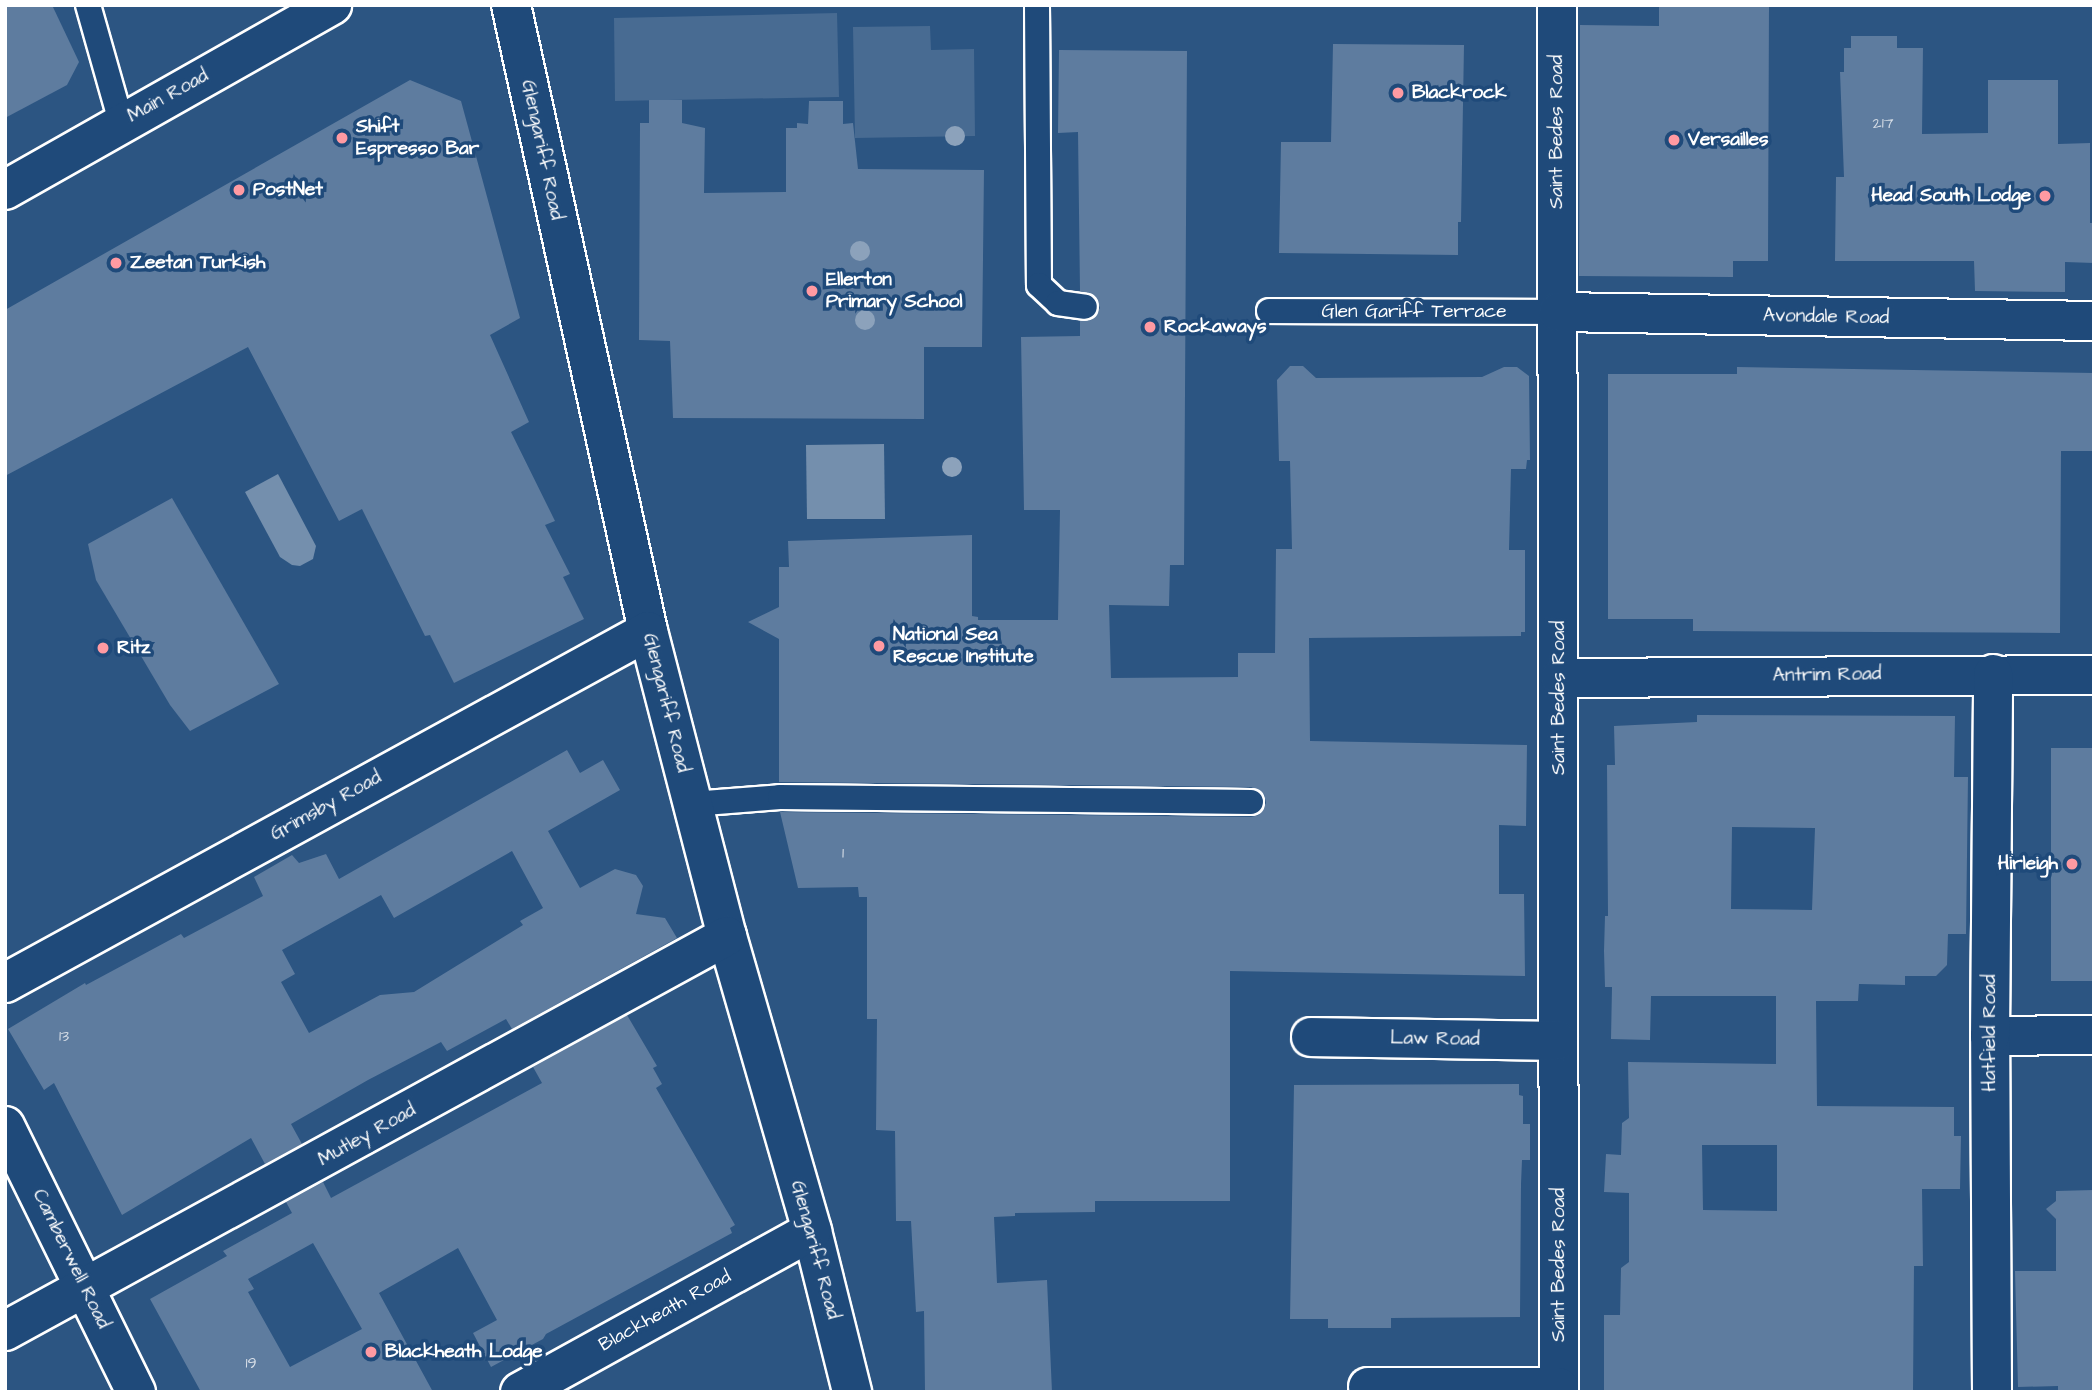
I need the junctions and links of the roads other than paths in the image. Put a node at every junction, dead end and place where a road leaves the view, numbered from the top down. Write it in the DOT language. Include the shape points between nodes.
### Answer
graph roads {
  1 [pos="88,5"];
  2 [pos="332,5"];
  3 [pos="511,5"];
  4 [pos="1037,5"];
  5 [pos="1557,5"];
  6 [pos="121,122"];
  7 [pos="5,190"];
  8 [pos="1086,307"];
  9 [pos="1269,311"];
  10 [pos="1558,312"];
  11 [pos="2094,321"];
  12 [pos="648,631"];
  13 [pos="1993,674"];
  14 [pos="2094,675"];
  15 [pos="1560,678"];
  16 [pos="1251,802"];
  17 [pos="692,804"];
  18 [pos="727,936"];
  19 [pos="5,983"];
  20 [pos="1990,1035"];
  21 [pos="2094,1035"];
  22 [pos="1311,1037"];
  23 [pos="1558,1041"];
  24 [pos="5,1126"];
  25 [pos="812,1231"];
  26 [pos="85,1287"];
  27 [pos="5,1332"];
  28 [pos="1368,1387"];
  29 [pos="1559,1390"];
  30 [pos="136,1392"];
  31 [pos="520,1392"];
  32 [pos="852,1392"];
  33 [pos="1992,1392"];
  1 -- 6 [label="lane"];
  2 -- 6 [label="street, Main Road"];
  3 -- 12 [label="street, Glengariff Road"];
  4 -- 8 [label="lane" via="1039,285 1058,303"];
  5 -- 10 [label="street, Saint Bedes Road"];
  6 -- 7 [label="street, Main Road"];
  9 -- 10 [label="lane, Glen Gariff Terrace"];
  10 -- 11 [label="street, Avondale Road"];
  10 -- 15 [label="street, Saint Bedes Road"];
  12 -- 17 [label="street, Glengariff Road"];
  12 -- 19 [label="street, Grimsby Road"];
  13 -- 14 [label="street, Antrim Road"];
  13 -- 15 [label="street, Antrim Road"];
  13 -- 20 [label="street, Hatfield Road"];
  15 -- 23 [label="street, Saint Bedes Road"];
  16 -- 17 [label="lane" via="780,797"];
  17 -- 18 [label="street, Glengariff Road"];
  18 -- 25 [label="street, Glengariff Road"];
  18 -- 26 [label="street, Mutley Road"];
  20 -- 21 [label="street"];
  20 -- 33 [label="street, Hatfield Road"];
  22 -- 23 [label="street, Law Road"];
  23 -- 29 [label="street, Saint Bedes Road"];
  24 -- 26 [label="street, Camberwell Road"];
  25 -- 31 [label="street, Blackheath Road"];
  25 -- 32 [label="street, Glengariff Road"];
  26 -- 27 [label="street, Mutley Road"];
  26 -- 30 [label="street, Camberwell Road"];
  28 -- 29 [label="street"];
}
